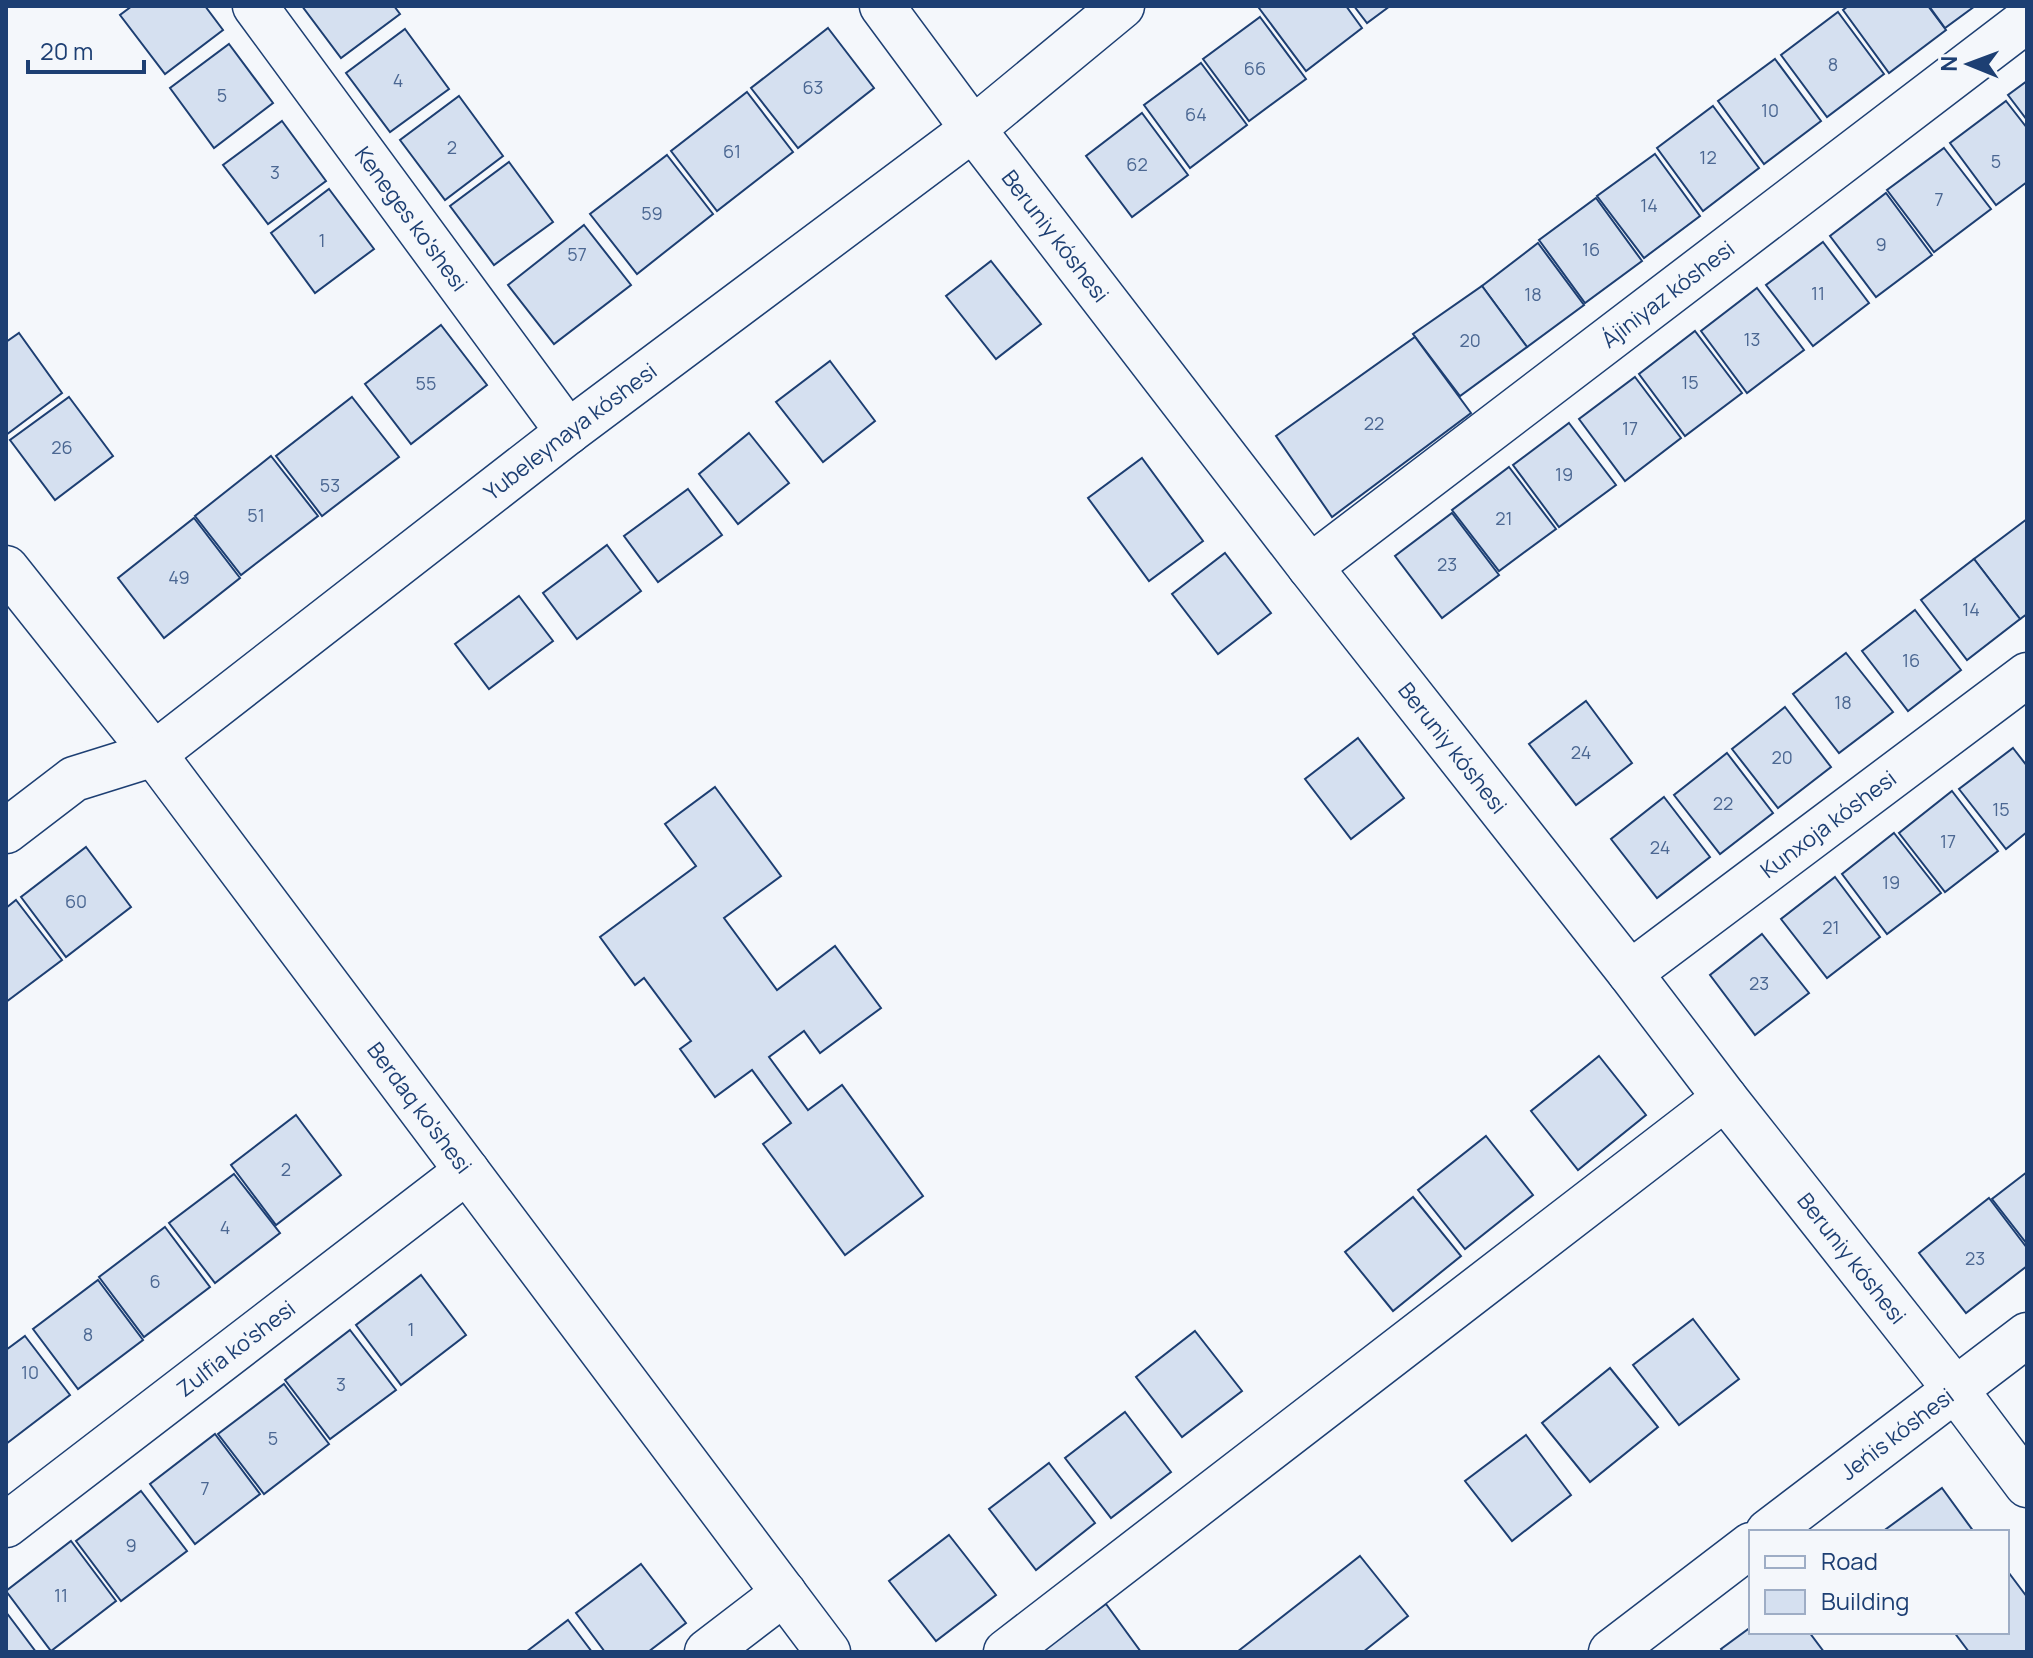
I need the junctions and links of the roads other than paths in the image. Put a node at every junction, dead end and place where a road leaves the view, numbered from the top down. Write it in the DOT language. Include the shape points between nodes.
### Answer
graph roads {
  1 [pos="255,6"];
  2 [pos="882,6"];
  3 [pos="1122,6"];
  4 [pos="2027,20"];
  5 [pos="973,129"];
  6 [pos="568,432"];
  7 [pos="1310,567"];
  8 [pos="6,568"];
  9 [pos="2027,675"];
  10 [pos="154,754"];
  11 [pos="6,831"];
  12 [pos="1630,973"];
  13 [pos="1725,1098"];
  14 [pos="467,1171"];
  15 [pos="2027,1335"];
  16 [pos="1955,1389"];
  17 [pos="2027,1485"];
  18 [pos="6,1525"];
  19 [pos="1771,1530"];
  20 [pos="1749,1547"];
  21 [pos="784,1593"];
  22 [pos="707,1652"];
  23 [pos="828,1652"];
  24 [pos="1006,1652"];
  25 [pos="1611,1652"];
  1 -- 6 [label="street, Keneges ko'shesi"];
  2 -- 5 [label="street, Beruniy kóshesi"];
  3 -- 5 [label="street, Yubeleynaya kóshesi"];
  4 -- 7 [label="street, Ájiniyaz kóshesi"];
  5 -- 6 [label="street, Yubeleynaya kóshesi"];
  5 -- 7 [label="street, Beruniy kóshesi"];
  6 -- 10 [label="street, Yubeleynaya kóshesi"];
  7 -- 12 [label="street, Beruniy kóshesi"];
  8 -- 10 [label="street, Berdaq ko'shesi"];
  9 -- 12 [label="street, Kunxoja kóshesi"];
  10 -- 11 [label="street, Yubeleynaya kóshesi" via="74,779"];
  10 -- 14 [label="street, Berdaq ko'shesi"];
  12 -- 13 [label="street, Beruniy kóshesi"];
  13 -- 16 [label="street, Beruniy kóshesi"];
  13 -- 24 [label="street"];
  14 -- 18 [label="street, Zulfia ko'shesi"];
  14 -- 21 [label="street, Berdaq ko'shesi"];
  15 -- 16 [label="street, Jeńis kóshesi"];
  16 -- 17 [label="street, Beruniy kóshesi"];
  16 -- 19 [label="street, Jeńis kóshesi"];
  20 -- 25 [label="street"];
  21 -- 22 [label="street"];
  21 -- 23 [label="street, Berdaq ko'shesi"];
}
